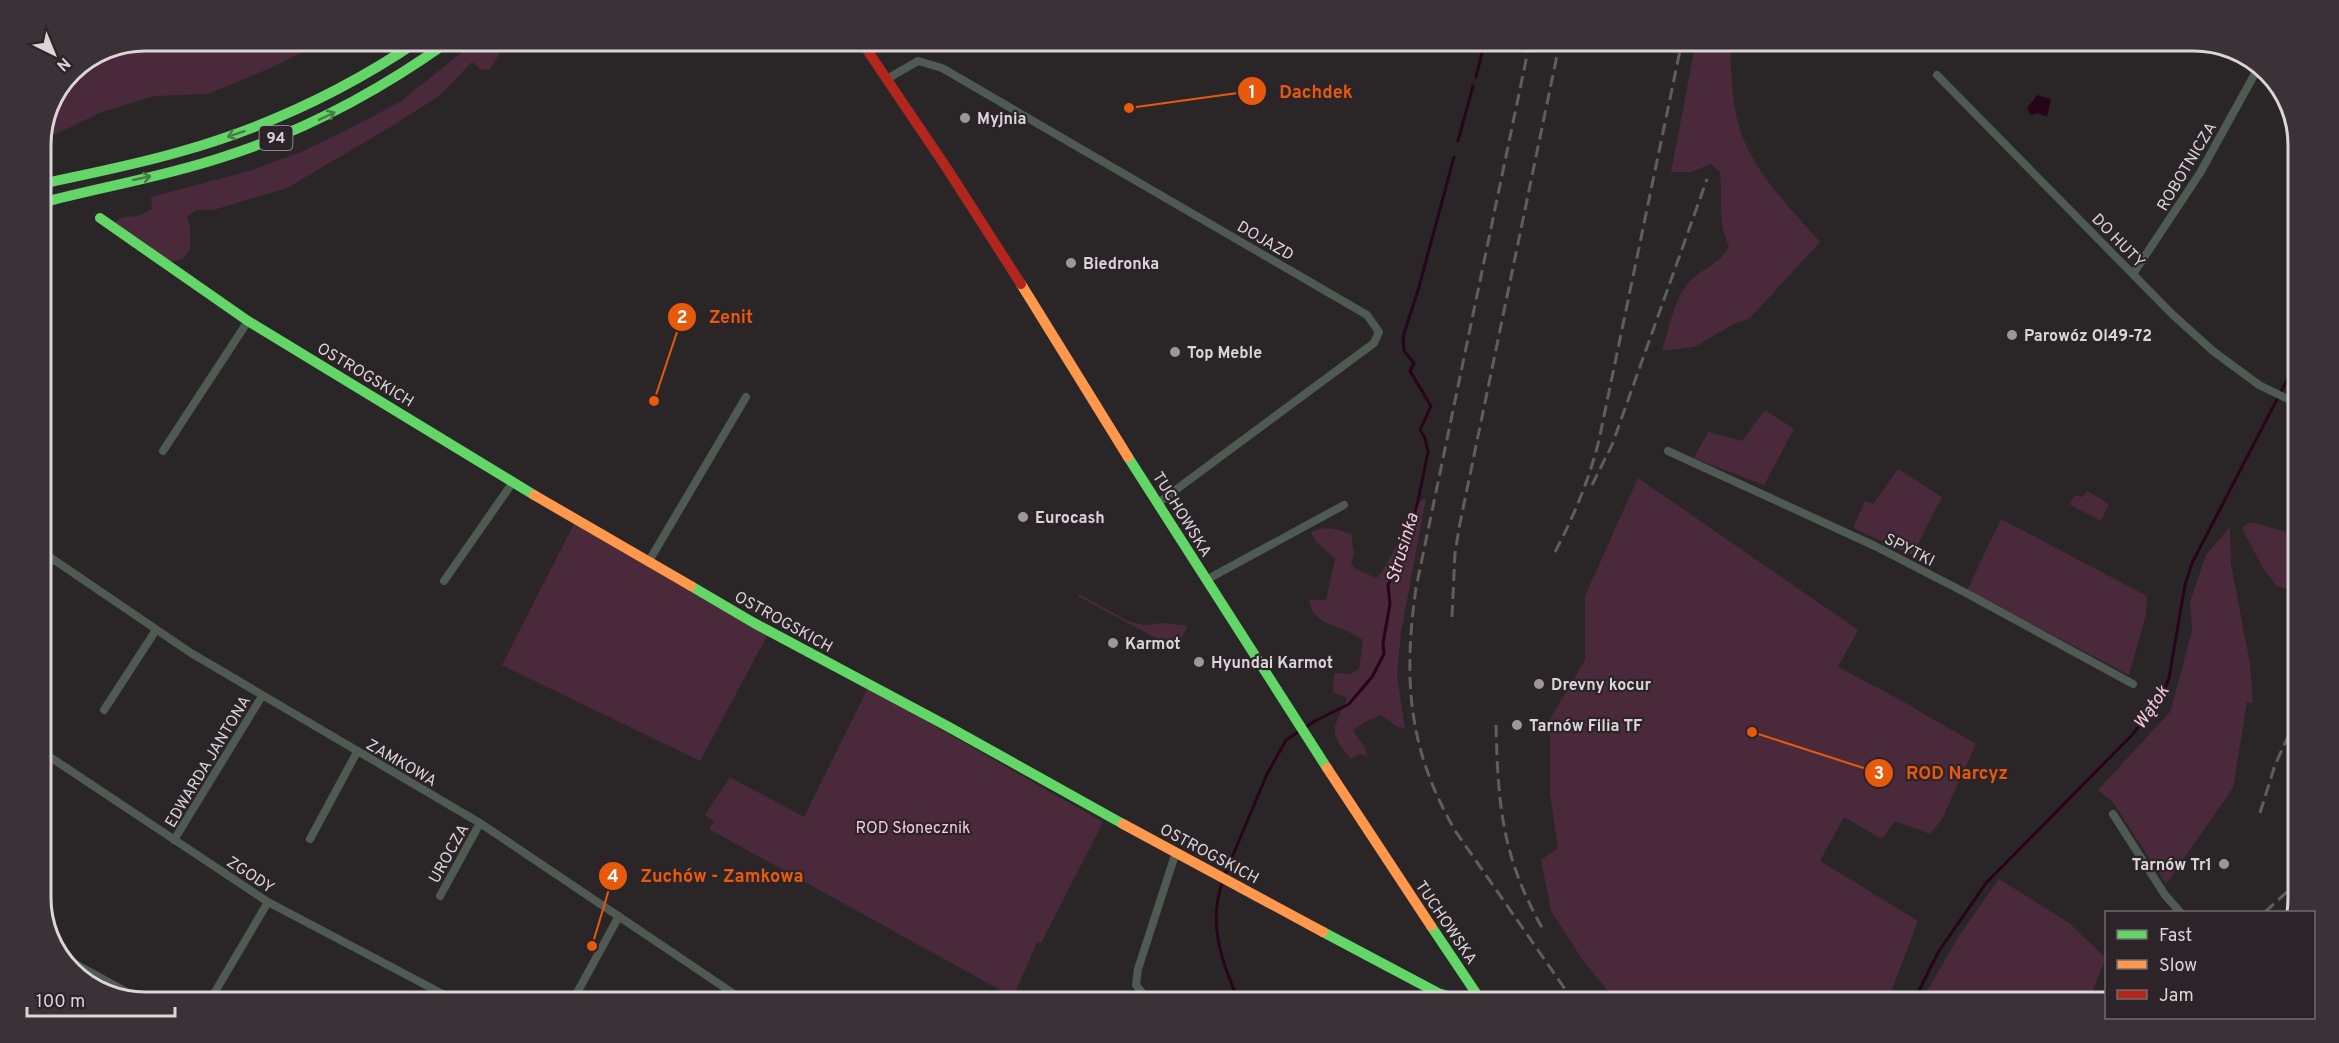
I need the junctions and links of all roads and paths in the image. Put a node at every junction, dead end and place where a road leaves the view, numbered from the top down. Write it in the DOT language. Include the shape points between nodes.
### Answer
graph roads {
  1 [pos="402,51"];
  2 [pos="433,51"];
  3 [pos="868,51"];
  4 [pos="2255,74"];
  5 [pos="1937,75"];
  6 [pos="887,79"];
  7 [pos="51,182"];
  8 [pos="51,200"];
  9 [pos="100,218"];
  10 [pos="2133,274"];
  11 [pos="248,321"];
  12 [pos="747,397"];
  13 [pos="2288,399"];
  14 [pos="163,451"];
  15 [pos="1668,451"];
  16 [pos="513,482"];
  17 [pos="1158,503"];
  18 [pos="1344,506"];
  19 [pos="52,559"];
  20 [pos="649,561"];
  21 [pos="1206,580"];
  22 [pos="444,581"];
  23 [pos="156,630"];
  24 [pos="2133,684"];
  25 [pos="262,696"];
  26 [pos="104,710"];
  27 [pos="357,752"];
  28 [pos="51,758"];
  29 [pos="2112,814"];
  30 [pos="480,823"];
  31 [pos="310,839"];
  32 [pos="174,840"];
  33 [pos="1176,852"];
  34 [pos="440,896"];
  35 [pos="268,902"];
  36 [pos="2179,911"];
  37 [pos="619,916"];
  38 [pos="84,969"];
  39 [pos="111,984"];
  40 [pos="117,987"];
  41 [pos="215,992"];
  42 [pos="439,992"];
  43 [pos="577,992"];
  44 [pos="731,992"];
  45 [pos="1142,992"];
  46 [pos="1437,992"];
  47 [pos="1475,992"];
  1 -- 7 [label="street, 94, one-way" via="359,80 247,131 194,148"];
  8 -- 2 [label="street, 94, one-way" via="188,168 296,131 399,76"];
  3 -- 6 [label="street, TUCHOWSKA"];
  4 -- 10 [label="street, ROBOTNICZA" via="2200,173"];
  5 -- 10 [label="street, DO HUTY"];
  6 -- 17 [label="street, TUCHOWSKA"];
  6 -- 17 [label="street, DOJAZD" via="918,61 942,68 1367,315 1379,332 1374,343"];
  9 -- 11 [label="street, OSTROGSKICH"];
  10 -- 13 [label="street, DO HUTY" via="2213,351 2259,385"];
  11 -- 14 [label="street"];
  11 -- 16 [label="street, OSTROGSKICH"];
  12 -- 20 [label="street"];
  15 -- 24 [label="street, SPYTKI" via="1875,546"];
  16 -- 20 [label="street, OSTROGSKICH"];
  16 -- 22 [label="street"];
  17 -- 21 [label="street, TUCHOWSKA"];
  18 -- 21 [label="street"];
  19 -- 23 [label="street, ZAMKOWA"];
  20 -- 33 [label="street, OSTROGSKICH" via="754,623"];
  21 -- 47 [label="street, TUCHOWSKA"];
  23 -- 25 [label="street, ZAMKOWA"];
  23 -- 26 [label="street"];
  25 -- 27 [label="street, ZAMKOWA"];
  25 -- 32 [label="street, EDWARDA JANTONA"];
  27 -- 30 [label="street, ZAMKOWA"];
  27 -- 31 [label="street"];
  28 -- 32 [label="street, ZGODY"];
  29 -- 36 [label="street"];
  30 -- 34 [label="street, UROCZA"];
  30 -- 37 [label="street, ZAMKOWA"];
  32 -- 35 [label="street, ZGODY"];
  33 -- 45 [label="street" via="1138,969 1136,985"];
  33 -- 46 [label="street, OSTROGSKICH"];
  35 -- 41 [label="street"];
  35 -- 42 [label="street, ZGODY"];
  37 -- 43 [label="street"];
  37 -- 44 [label="street, ZAMKOWA"];
  38 -- 39 [label="street"];
  39 -- 40 [label="street"];
}
